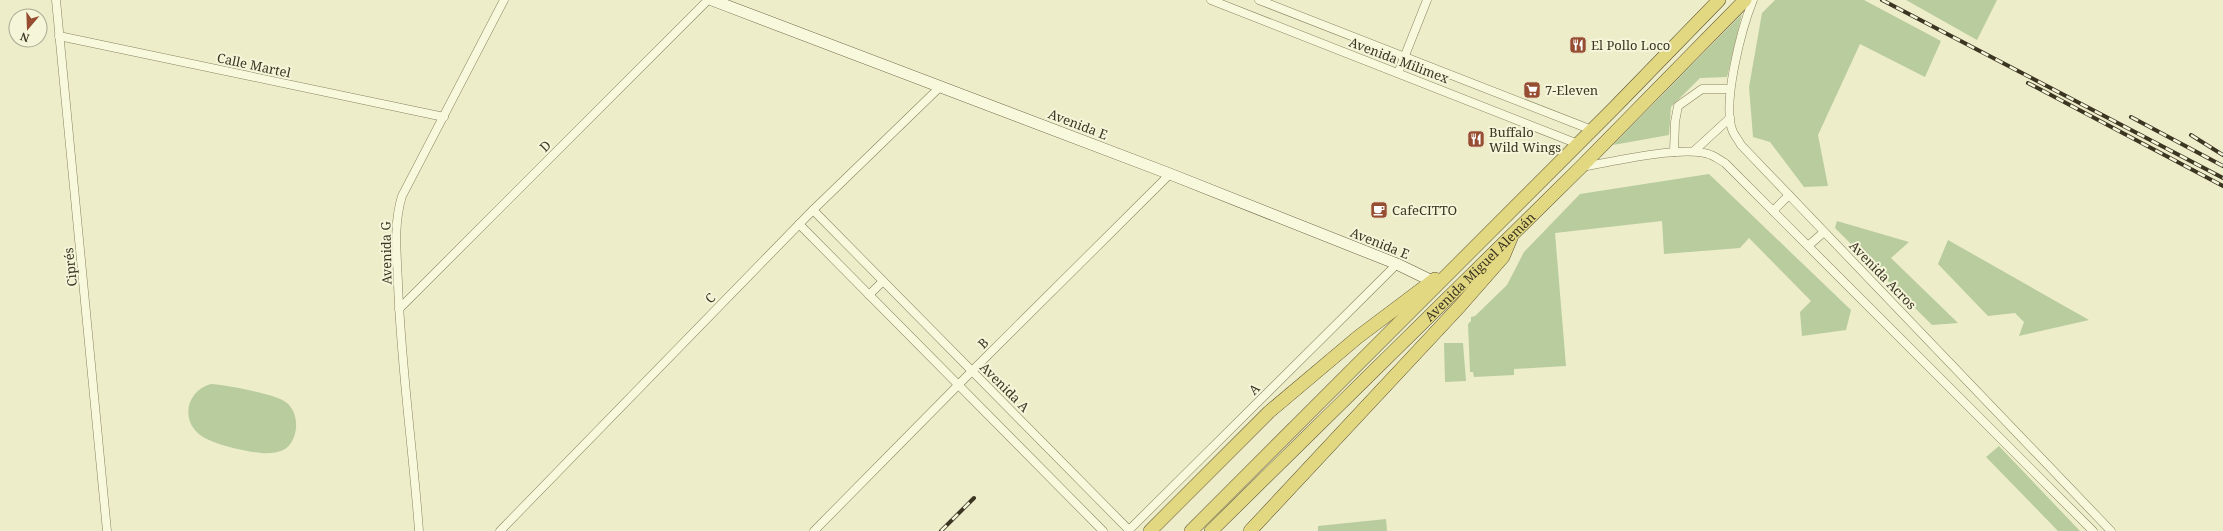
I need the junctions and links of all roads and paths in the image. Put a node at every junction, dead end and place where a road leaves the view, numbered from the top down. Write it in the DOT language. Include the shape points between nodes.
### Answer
graph roads {
  1 [pos="56,0"];
  2 [pos="504,0"];
  3 [pos="708,0"];
  4 [pos="712,0"];
  5 [pos="1211,0"];
  6 [pos="1259,0"];
  7 [pos="1427,0"];
  8 [pos="1719,0"];
  9 [pos="1745,0"];
  10 [pos="1753,0"];
  11 [pos="59,36"];
  12 [pos="1404,56"];
  13 [pos="1398,73"];
  14 [pos="941,86"];
  15 [pos="1730,89"];
  16 [pos="444,117"];
  17 [pos="1730,118"];
  18 [pos="1592,130"];
  19 [pos="1578,144"];
  20 [pos="1694,151"];
  21 [pos="1674,152"];
  22 [pos="1581,167"];
  23 [pos="1170,174"];
  24 [pos="1790,195"];
  25 [pos="813,210"];
  26 [pos="1773,211"];
  27 [pos="799,224"];
  28 [pos="1824,232"];
  29 [pos="1513,234"];
  30 [pos="1808,246"];
  31 [pos="1397,264"];
  32 [pos="1451,272"];
  33 [pos="883,281"];
  34 [pos="1432,281"];
  35 [pos="869,295"];
  36 [pos="399,309"];
  37 [pos="972,371"];
  38 [pos="958,385"];
  39 [pos="1129,530"];
  40 [pos="107,531"];
  41 [pos="419,531"];
  42 [pos="500,531"];
  43 [pos="814,531"];
  44 [pos="1102,531"];
  45 [pos="1150,531"];
  46 [pos="1191,531"];
  47 [pos="1211,531"];
  48 [pos="1250,531"];
  49 [pos="2093,531"];
  50 [pos="2111,531"];
  1 -- 11 [label="street, Ciprés"];
  2 -- 16 [label="street, Avenida G"];
  3 -- 36 [label="street, D"];
  4 -- 14 [label="main road, Avenida E"];
  5 -- 13 [label="street, Avenida Milimex"];
  6 -- 12 [label="street, Avenida Milimex"];
  7 -- 12 [label="street"];
  8 -- 18 [label="highway, Avenida Miguel Alemán"];
  9 -- 22 [label="highway, Avenida Miguel Alemán"];
  10 -- 15 [label="street, Avenida Acros"];
  11 -- 16 [label="street, Calle Martel"];
  11 -- 40 [label="street, Ciprés"];
  12 -- 13 [label="street"];
  12 -- 18 [label="street, Avenida Milimex"];
  13 -- 19 [label="street, Avenida Milimex"];
  14 -- 23 [label="main road, Avenida E"];
  14 -- 25 [label="street, C"];
  15 -- 17 [label="street, Avenida Acros"];
  15 -- 21 [label="street" via="1702,89 1678,106"];
  16 -- 36 [label="street, Avenida G" via="398,207 396,232"];
  17 -- 20 [label="street"];
  17 -- 24 [label="street, Avenida Acros" via="1733,132 1741,145"];
  18 -- 19 [label="highway, Avenida Miguel Alemán"];
  19 -- 32 [label="highway, Avenida Miguel Alemán"];
  20 -- 21 [label="street"];
  20 -- 26 [label="street" via="1711,154 1725,163"];
  21 -- 22 [label="street"];
  22 -- 29 [label="highway, Avenida Miguel Alemán"];
  23 -- 31 [label="main road, Avenida E"];
  23 -- 37 [label="street, B"];
  24 -- 26 [label="street"];
  24 -- 28 [label="street, Avenida Acros"];
  25 -- 27 [label="street, C"];
  25 -- 33 [label="street, Avenida A"];
  26 -- 30 [label="street"];
  27 -- 35 [label="street"];
  27 -- 42 [label="street, C"];
  28 -- 30 [label="street"];
  28 -- 50 [label="street, Avenida Acros"];
  29 -- 47 [label="highway, Avenida Miguel Alemán"];
  29 -- 48 [label="highway" via="1503,257 1460,306"];
  30 -- 49 [label="street"];
  31 -- 34 [label="main road, Avenida E"];
  31 -- 39 [label="street, A"];
  32 -- 34 [label="highway"];
  32 -- 46 [label="highway, Avenida Miguel Alemán"];
  33 -- 35 [label="street"];
  33 -- 37 [label="street, Avenida A"];
  34 -- 45 [label="highway" via="1320,367 1275,407"];
  35 -- 38 [label="street"];
  36 -- 41 [label="street, Avenida G"];
  37 -- 38 [label="street, B"];
  37 -- 39 [label="street, Avenida A"];
  38 -- 43 [label="street, B"];
  38 -- 44 [label="street"];
}
